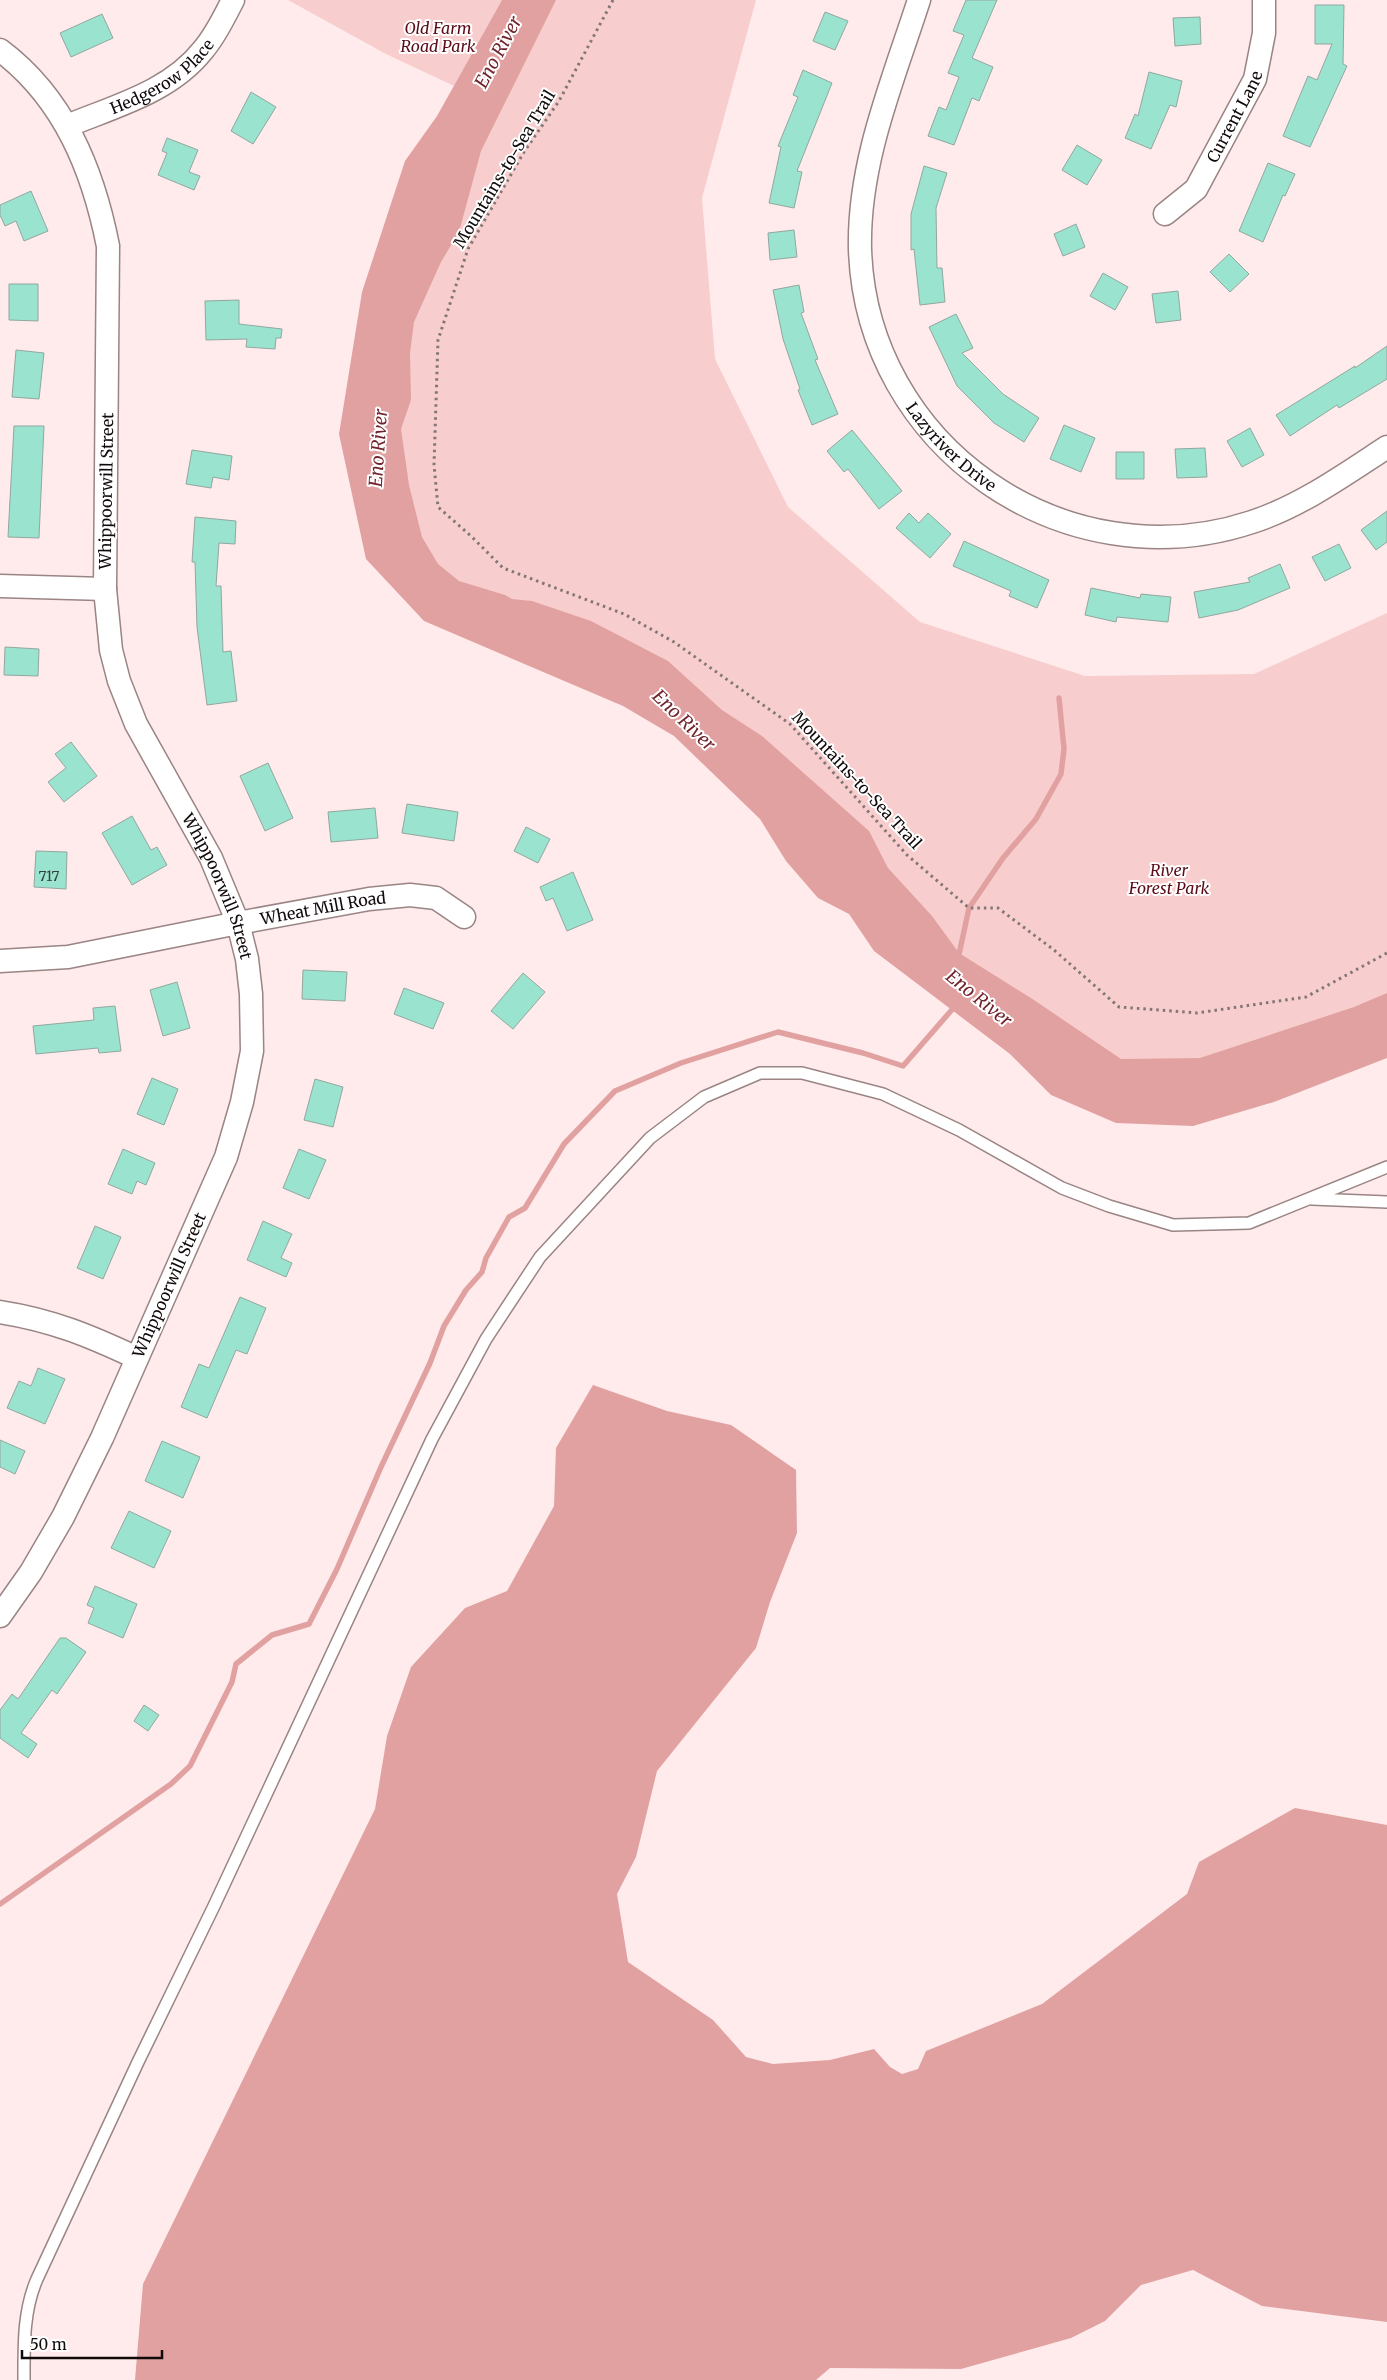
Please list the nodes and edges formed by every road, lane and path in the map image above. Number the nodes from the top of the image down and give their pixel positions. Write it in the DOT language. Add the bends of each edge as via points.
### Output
graph roads {
  1 [pos="233,0"];
  2 [pos="613,0"];
  3 [pos="919,0"];
  4 [pos="1264,0"];
  5 [pos="0,50"];
  6 [pos="67,126"];
  7 [pos="1165,214"];
  8 [pos="1387,447"];
  9 [pos="0,586"];
  10 [pos="104,589"];
  11 [pos="464,917"];
  12 [pos="238,922"];
  13 [pos="1387,953"];
  14 [pos="0,961"];
  15 [pos="1386,1168"];
  16 [pos="1308,1199"];
  17 [pos="1387,1202"];
  18 [pos="0,1312"];
  19 [pos="137,1358"];
  20 [pos="0,1616"];
  21 [pos="24,2380"];
  1 -- 6 [label="street, Hedgerow Place" via="204,49 176,77"];
  2 -- 13 [label="path, Mountains-to-Sea Trail" via="559,101 524,152 468,249 438,340 434,465 438,507 503,568 624,614 674,642 740,687 790,724 907,855 969,908 998,908 1054,950 1118,1007 1197,1013 1306,997"];
  3 -- 8 [label="street, Lazyriver Drive" via="866,170 860,251 871,317 893,376 912,408 953,456 995,489 1053,517 1121,534 1160,536 1220,530 1251,522 1310,496"];
  4 -- 7 [label="street, Current Lane" via="1264,33 1255,79 1196,189"];
  5 -- 6 [label="street, Whippoorwill Street" via="31,77 52,101"];
  6 -- 10 [label="street, Whippoorwill Street" via="84,158 97,195 108,246"];
  9 -- 10 [label="street"];
  10 -- 12 [label="street, Whippoorwill Street" via="111,650 136,724 211,858"];
  11 -- 12 [label="street, Wheat Mill Road" via="436,898 410,895"];
  12 -- 14 [label="street, Wheat Mill Road" via="68,956"];
  12 -- 19 [label="street, Whippoorwill Street" via="247,959 252,1023 252,1051 242,1102 226,1157"];
  15 -- 16 [label="lane"];
  16 -- 17 [label="lane"];
  16 -- 21 [label="lane" via="1249,1223 1173,1225 1062,1188 959,1130 883,1094 802,1073 760,1073 704,1097 650,1138 540,1257 486,1339 432,1439 29,2296"];
  18 -- 19 [label="street" via="36,1317 70,1328"];
  19 -- 20 [label="street, Whippoorwill Street" via="91,1463 63,1517 31,1572"];
}
